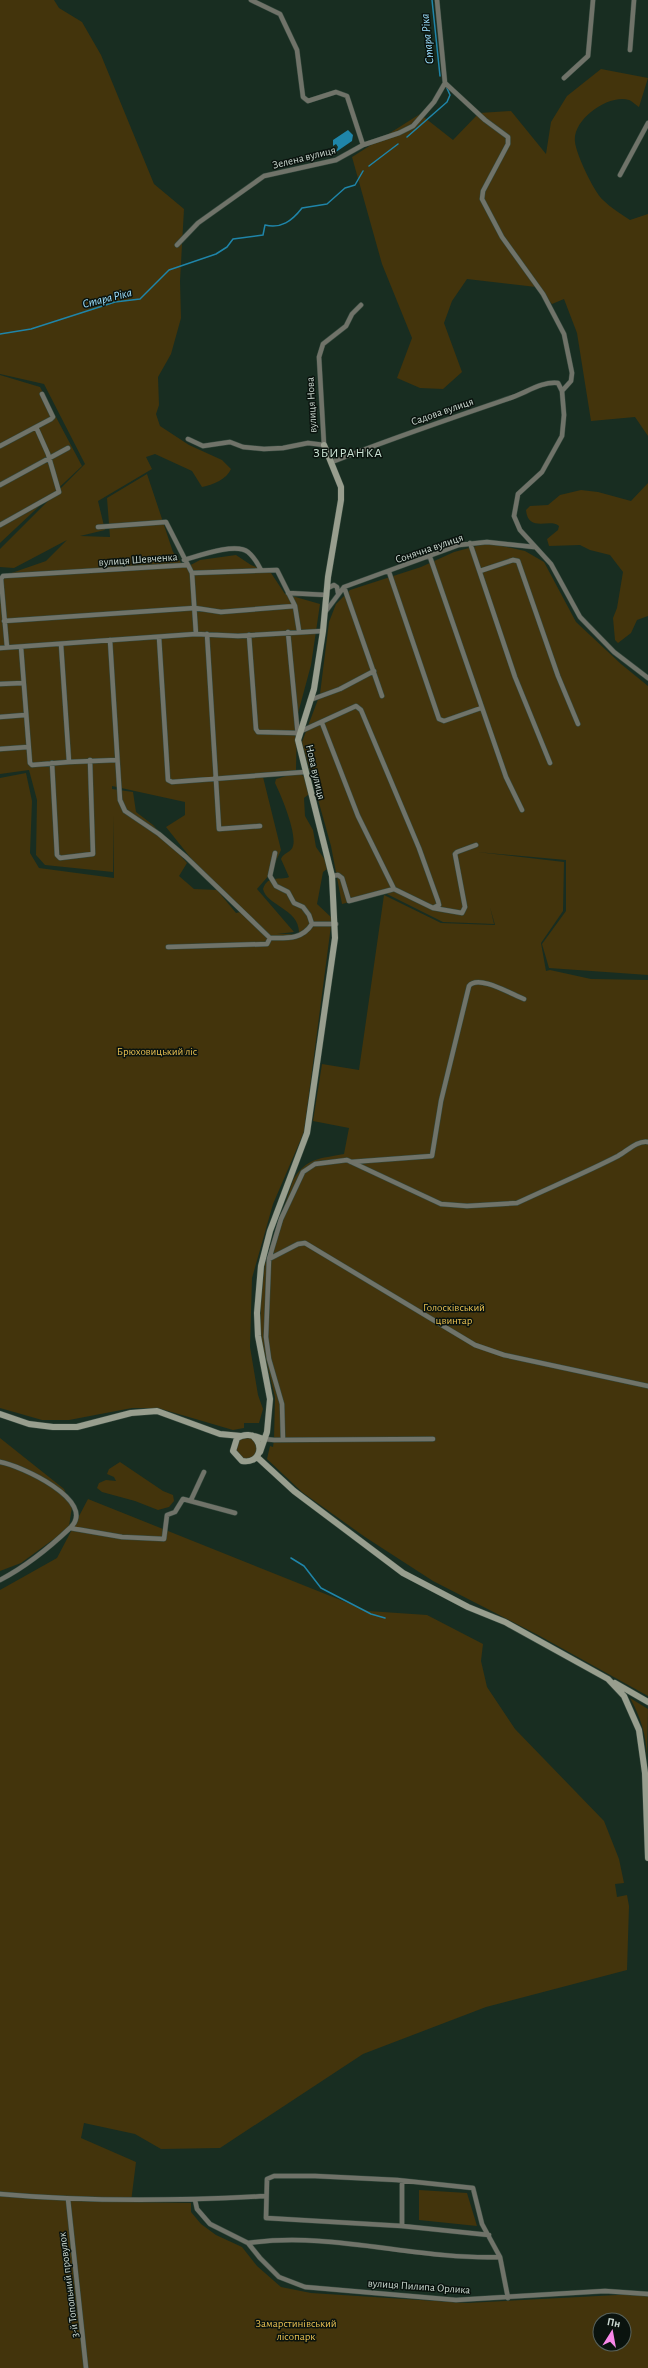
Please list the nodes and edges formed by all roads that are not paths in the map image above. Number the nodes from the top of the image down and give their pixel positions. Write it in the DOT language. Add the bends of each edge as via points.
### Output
graph roads {
  1 [pos="251,0"];
  2 [pos="437,0"];
  3 [pos="593,0"];
  4 [pos="634,0"];
  5 [pos="630,50"];
  6 [pos="564,78"];
  7 [pos="444,83"];
  8 [pos="648,123"];
  9 [pos="363,145"];
  10 [pos="620,175"];
  11 [pos="177,245"];
  12 [pos="361,305"];
  13 [pos="562,391"];
  14 [pos="42,394"];
  15 [pos="36,427"];
  16 [pos="188,439"];
  17 [pos="324,445"];
  18 [pos="0,446"];
  19 [pos="68,448"];
  20 [pos="49,458"];
  21 [pos="332,462"];
  22 [pos="0,485"];
  23 [pos="0,525"];
  24 [pos="98,527"];
  25 [pos="470,543"];
  26 [pos="534,547"];
  27 [pos="430,557"];
  28 [pos="184,560"];
  29 [pos="187,565"];
  30 [pos="262,570"];
  31 [pos="480,571"];
  32 [pos="389,572"];
  33 [pos="192,573"];
  34 [pos="344,587"];
  35 [pos="330,590"];
  36 [pos="288,593"];
  37 [pos="338,593"];
  38 [pos="333,599"];
  39 [pos="295,606"];
  40 [pos="195,608"];
  41 [pos="326,611"];
  42 [pos="4,621"];
  43 [pos="299,631"];
  44 [pos="323,631"];
  45 [pos="288,632"];
  46 [pos="196,634"];
  47 [pos="207,634"];
  48 [pos="249,636"];
  49 [pos="159,637"];
  50 [pos="110,640"];
  51 [pos="61,644"];
  52 [pos="21,647"];
  53 [pos="0,648"];
  54 [pos="7,648"];
  55 [pos="374,671"];
  56 [pos="648,678"];
  57 [pos="23,683"];
  58 [pos="0,684"];
  59 [pos="382,696"];
  60 [pos="310,700"];
  61 [pos="481,708"];
  62 [pos="25,715"];
  63 [pos="0,717"];
  64 [pos="322,723"];
  65 [pos="578,724"];
  66 [pos="298,735"];
  67 [pos="28,747"];
  68 [pos="0,749"];
  69 [pos="90,760"];
  70 [pos="117,760"];
  71 [pos="69,762"];
  72 [pos="52,763"];
  73 [pos="550,764"];
  74 [pos="305,772"];
  75 [pos="216,779"];
  76 [pos="522,810"];
  77 [pos="260,826"];
  78 [pos="476,845"];
  79 [pos="275,853"];
  80 [pos="332,876"];
  81 [pos="394,889"];
  82 [pos="433,908"];
  83 [pos="312,924"];
  84 [pos="336,924"];
  85 [pos="270,938"];
  86 [pos="168,947"];
  87 [pos="524,999"];
  88 [pos="648,1142"];
  89 [pos="351,1162"];
  90 [pos="269,1259"];
  91 [pos="648,1386"];
  92 [pos="0,1414"];
  93 [pos="220,1434"];
  94 [pos="241,1436"];
  95 [pos="253,1436"];
  96 [pos="264,1439"];
  97 [pos="433,1439"];
  98 [pos="283,1440"];
  99 [pos="233,1451"];
  100 [pos="258,1454"];
  101 [pos="0,1462"];
  102 [pos="204,1472"];
  103 [pos="191,1500"];
  104 [pos="235,1514"];
  105 [pos="70,1528"];
  106 [pos="0,1580"];
  107 [pos="608,1679"];
  108 [pos="648,1702"];
  109 [pos="648,1766"];
  110 [pos="645,1773"];
  111 [pos="648,1858"];
  112 [pos="402,2182"];
  113 [pos="0,2194"];
  114 [pos="266,2196"];
  115 [pos="68,2199"];
  116 [pos="195,2200"];
  117 [pos="402,2226"];
  118 [pos="489,2235"];
  119 [pos="248,2243"];
  120 [pos="500,2257"];
  121 [pos="648,2294"];
  122 [pos="508,2298"];
  123 [pos="86,2368"];
  1 -- 9 [label="street" via="280,14 297,50 303,97 308,101 336,92 347,96"];
  2 -- 7 [label="street"];
  3 -- 6 [label="street" via="588,56"];
  4 -- 5 [label="street"];
  7 -- 9 [label="street, Зелена вулиця" via="434,102 413,126"];
  7 -- 13 [label="street" via="508,137 508,144 483,191 482,199 502,237 543,294 564,334 572,373 571,380"];
  8 -- 10 [label="street"];
  9 -- 11 [label="street, Зелена вулиця" via="336,160 264,176 198,223"];
  12 -- 17 [label="street, вулиця Нова" via="352,314 346,326 323,344 319,357"];
  13 -- 21 [label="street, Садова вулиця" via="558,383 551,382 399,435"];
  13 -- 26 [label="street" via="562,436 556,451 542,472 518,494 514,508 514,516 520,530"];
  14 -- 15 [label="street" via="53,417"];
  15 -- 18 [label="street"];
  15 -- 20 [label="street"];
  16 -- 17 [label="street" via="202,446 230,442 243,447 264,449 308,443"];
  17 -- 21 [label="street, вулиця Нова"];
  19 -- 20 [label="street"];
  20 -- 22 [label="street"];
  20 -- 23 [label="street" via="59,492"];
  21 -- 35 [label="street, вулиця Нова" via="341,487 341,500 328,579"];
  24 -- 28 [label="street" via="166,522"];
  25 -- 26 [label="street, Сонячна вулиця" via="487,542"];
  25 -- 27 [label="street, Сонячна вулиця"];
  25 -- 31 [label="street"];
  26 -- 56 [label="street" via="551,564 580,617 614,652"];
  27 -- 32 [label="street, Сонячна вулиця"];
  27 -- 61 [label="street"];
  28 -- 29 [label="street"];
  28 -- 30 [label="street" via="223,550 239,549 248,551"];
  29 -- 33 [label="street, вулиця Шевченка"];
  29 -- 42 [label="street, вулиця Шевченка" via="3,576 1,579"];
  30 -- 33 [label="street"];
  30 -- 36 [label="street" via="277,570"];
  31 -- 65 [label="street" via="513,560 518,561 558,676"];
  31 -- 73 [label="street" via="515,677"];
  32 -- 34 [label="street, Сонячна вулиця"];
  32 -- 61 [label="street" via="439,719 444,721"];
  33 -- 40 [label="street"];
  34 -- 35 [label="street"];
  34 -- 37 [label="street, Сонячна вулиця"];
  34 -- 55 [label="street"];
  35 -- 36 [label="street"];
  35 -- 37 [label="street"];
  35 -- 38 [label="street"];
  35 -- 41 [label="street, Нова вулиця"];
  36 -- 39 [label="street"];
  37 -- 38 [label="street, Нова вулиця"];
  38 -- 41 [label="street, Нова вулиця"];
  39 -- 40 [label="street" via="221,612"];
  39 -- 43 [label="street"];
  40 -- 42 [label="street"];
  40 -- 46 [label="street"];
  41 -- 44 [label="street, Нова вулиця"];
  42 -- 54 [label="street"];
  43 -- 44 [label="street"];
  43 -- 45 [label="street"];
  44 -- 60 [label="street, Нова вулиця"];
  45 -- 48 [label="street"];
  45 -- 66 [label="street"];
  46 -- 47 [label="street"];
  46 -- 49 [label="street"];
  47 -- 48 [label="street"];
  47 -- 75 [label="street"];
  48 -- 66 [label="street" via="256,728 262,733"];
  49 -- 50 [label="street"];
  49 -- 75 [label="street" via="168,780 172,782"];
  50 -- 51 [label="street"];
  50 -- 70 [label="street"];
  51 -- 52 [label="street"];
  51 -- 71 [label="street"];
  52 -- 54 [label="street"];
  52 -- 57 [label="street"];
  53 -- 54 [label="street"];
  55 -- 59 [label="street"];
  55 -- 60 [label="street" via="340,689"];
  57 -- 58 [label="street"];
  57 -- 62 [label="street"];
  60 -- 66 [label="street, Нова вулиця"];
  61 -- 76 [label="street" via="512,794"];
  62 -- 63 [label="street"];
  62 -- 67 [label="street"];
  64 -- 66 [label="street"];
  64 -- 81 [label="street" via="358,816"];
  64 -- 82 [label="street" via="356,706 361,710 420,848 438,901 438,905"];
  66 -- 74 [label="street, Нова вулиця"];
  67 -- 68 [label="street"];
  67 -- 72 [label="street" via="32,765"];
  69 -- 70 [label="street"];
  69 -- 71 [label="street"];
  69 -- 72 [label="street" via="93,854 60,858 57,855"];
  70 -- 85 [label="street" via="120,800 125,811 159,834 186,857"];
  71 -- 72 [label="street"];
  74 -- 75 [label="street"];
  74 -- 80 [label="street, Нова вулиця"];
  75 -- 77 [label="street" via="219,829"];
  78 -- 82 [label="street" via="455,854 464,911 458,913"];
  79 -- 83 [label="street" via="270,876 276,886 288,892 294,903 303,907 309,914"];
  80 -- 81 [label="street" via="338,875 342,878 349,901"];
  80 -- 84 [label="street, Нова вулиця"];
  81 -- 82 [label="street"];
  83 -- 84 [label="street"];
  83 -- 85 [label="street" via="307,933 291,938"];
  84 -- 96 [label="street, Нова вулиця" via="307,1133 274,1218 262,1266 257,1313 258,1336 270,1399"];
  85 -- 86 [label="street" via="267,944"];
  87 -- 89 [label="street" via="485,983 475,982 468,986 441,1101 432,1156"];
  88 -- 89 [label="street" via="641,1142 614,1158 517,1203 467,1206 442,1204"];
  89 -- 90 [label="street" via="343,1160 315,1164 303,1172 281,1219"];
  90 -- 91 [label="street" via="305,1243 475,1345 504,1355"];
  90 -- 98 [label="street" via="266,1337 269,1359 282,1404"];
  92 -- 93 [label="street" via="29,1424 53,1428 77,1426 131,1413 157,1411"];
  93 -- 94 [label="street"];
  93 -- 99 [label="street" via="230,1441"];
  94 -- 95 [label="street"];
  94 -- 99 [label="street" via="234,1442"];
  95 -- 96 [label="street"];
  95 -- 100 [label="street" via="259,1443"];
  96 -- 98 [label="street"];
  96 -- 100 [label="street, Нова вулиця"];
  97 -- 98 [label="street"];
  99 -- 100 [label="street" via="242,1461 251,1461"];
  100 -- 107 [label="street" via="294,1492 402,1573 468,1607 505,1622"];
  101 -- 105 [label="street" via="25,1469 59,1490 70,1502 77,1517"];
  102 -- 103 [label="street"];
  103 -- 104 [label="street"];
  103 -- 105 [label="street" via="183,1499 175,1512 167,1516 164,1539 122,1537"];
  105 -- 106 [label="street" via="26,1565"];
  107 -- 108 [label="street"];
  107 -- 110 [label="street" via="624,1696 635,1716"];
  109 -- 110 [label="street"];
  110 -- 111 [label="street"];
  112 -- 114 [label="street" via="274,2176 267,2179"];
  112 -- 117 [label="street"];
  112 -- 118 [label="street" via="473,2188 482,2224"];
  113 -- 115 [label="street"];
  114 -- 116 [label="street"];
  114 -- 117 [label="street" via="266,2218"];
  115 -- 116 [label="street"];
  115 -- 123 [label="street, 3-й Топольний провулок"];
  116 -- 119 [label="street, вулиця Пилипа Орлика" via="197,2209 210,2224"];
  117 -- 118 [label="street"];
  118 -- 120 [label="street"];
  119 -- 120 [label="street" via="304,2241 459,2256"];
  119 -- 122 [label="street, вулиця Пилипа Орлика" via="274,2274 287,2282 305,2287 434,2299"];
  120 -- 122 [label="street"];
  121 -- 122 [label="street, вулиця Пилипа Орлика" via="605,2291"];
}
